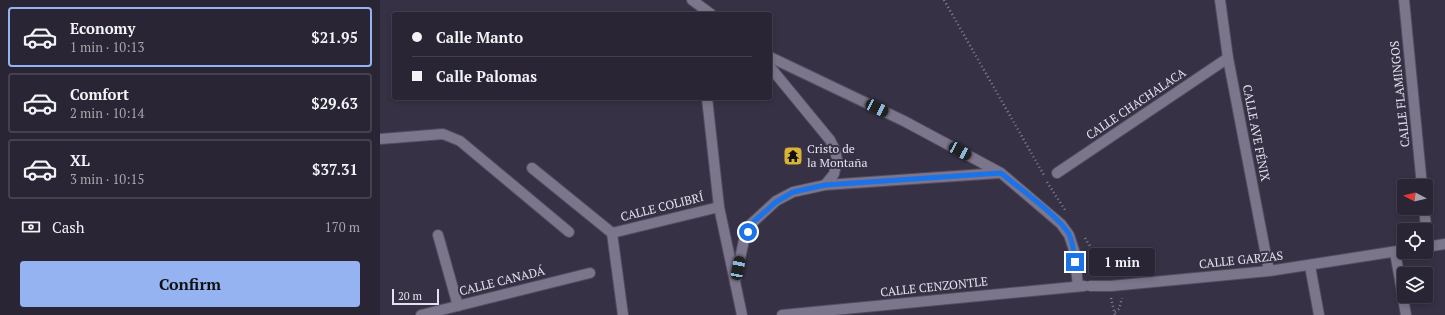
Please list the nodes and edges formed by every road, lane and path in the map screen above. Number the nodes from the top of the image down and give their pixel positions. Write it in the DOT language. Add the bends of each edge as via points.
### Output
graph roads {
  1 [pos="692,0"];
  2 [pos="944,0"];
  3 [pos="1220,0"];
  4 [pos="1404,0"];
  5 [pos="708,12"];
  6 [pos="772,58"];
  7 [pos="1228,58"];
  8 [pos="772,69"];
  9 [pos="707,100"];
  10 [pos="380,139"];
  11 [pos="532,168"];
  12 [pos="1001,173"];
  13 [pos="1057,173"];
  14 [pos="1421,179"];
  15 [pos="825,185"];
  16 [pos="718,207"];
  17 [pos="1067,213"];
  18 [pos="569,232"];
  19 [pos="612,233"];
  20 [pos="438,235"];
  21 [pos="1084,238"];
  22 [pos="1445,244"];
  23 [pos="1433,245"];
  24 [pos="1397,251"];
  25 [pos="1400,259"];
  26 [pos="1310,266"];
  27 [pos="1104,270"];
  28 [pos="1269,271"];
  29 [pos="590,273"];
  30 [pos="735,282"];
  31 [pos="1078,286"];
  32 [pos="1089,286"];
  33 [pos="458,306"];
  34 [pos="421,315"];
  35 [pos="622,315"];
  36 [pos="742,315"];
  37 [pos="782,315"];
  38 [pos="1319,315"];
  39 [pos="1406,315"];
  1 -- 5 [label="street"];
  2 -- 17 [label="path"];
  3 -- 7 [label="street, CALLE AVE FÉNIX"];
  4 -- 14 [label="street, CALLE FLAMINGOS"];
  6 -- 12 [label="street" via="904,121"];
  7 -- 13 [label="street, CALLE CHACHALACA"];
  7 -- 28 [label="street, CALLE AVE FÉNIX"];
  8 -- 15 [label="street" via="830,140 835,150 837,160 834,174"];
  9 -- 16 [label="street"];
  10 -- 18 [label="street" via="443,134 460,141"];
  11 -- 19 [label="street"];
  12 -- 15 [label="street"];
  12 -- 31 [label="street" via="1061,224 1069,235 1074,250"];
  15 -- 30 [label="street" via="793,192 776,202 751,224 744,240"];
  16 -- 19 [label="street, CALLE COLIBRÍ"];
  16 -- 30 [label="street"];
  19 -- 35 [label="street"];
  20 -- 33 [label="street"];
  21 -- 27 [label="path"];
  22 -- 23 [label="street"];
  24 -- 26 [label="street, CALLE GARZAS"];
  25 -- 39 [label="street, CALLE GARZAS"];
  26 -- 28 [label="street, CALLE GARZAS"];
  26 -- 38 [label="street"];
  28 -- 32 [label="street, CALLE GARZAS, bridge"];
  29 -- 33 [label="street, CALLE CANADÁ"];
  30 -- 36 [label="street"];
  31 -- 32 [label="street, CALLE CENZONTLE"];
  31 -- 37 [label="street, CALLE CENZONTLE"];
  33 -- 34 [label="street, CALLE CANADÁ"];
}
